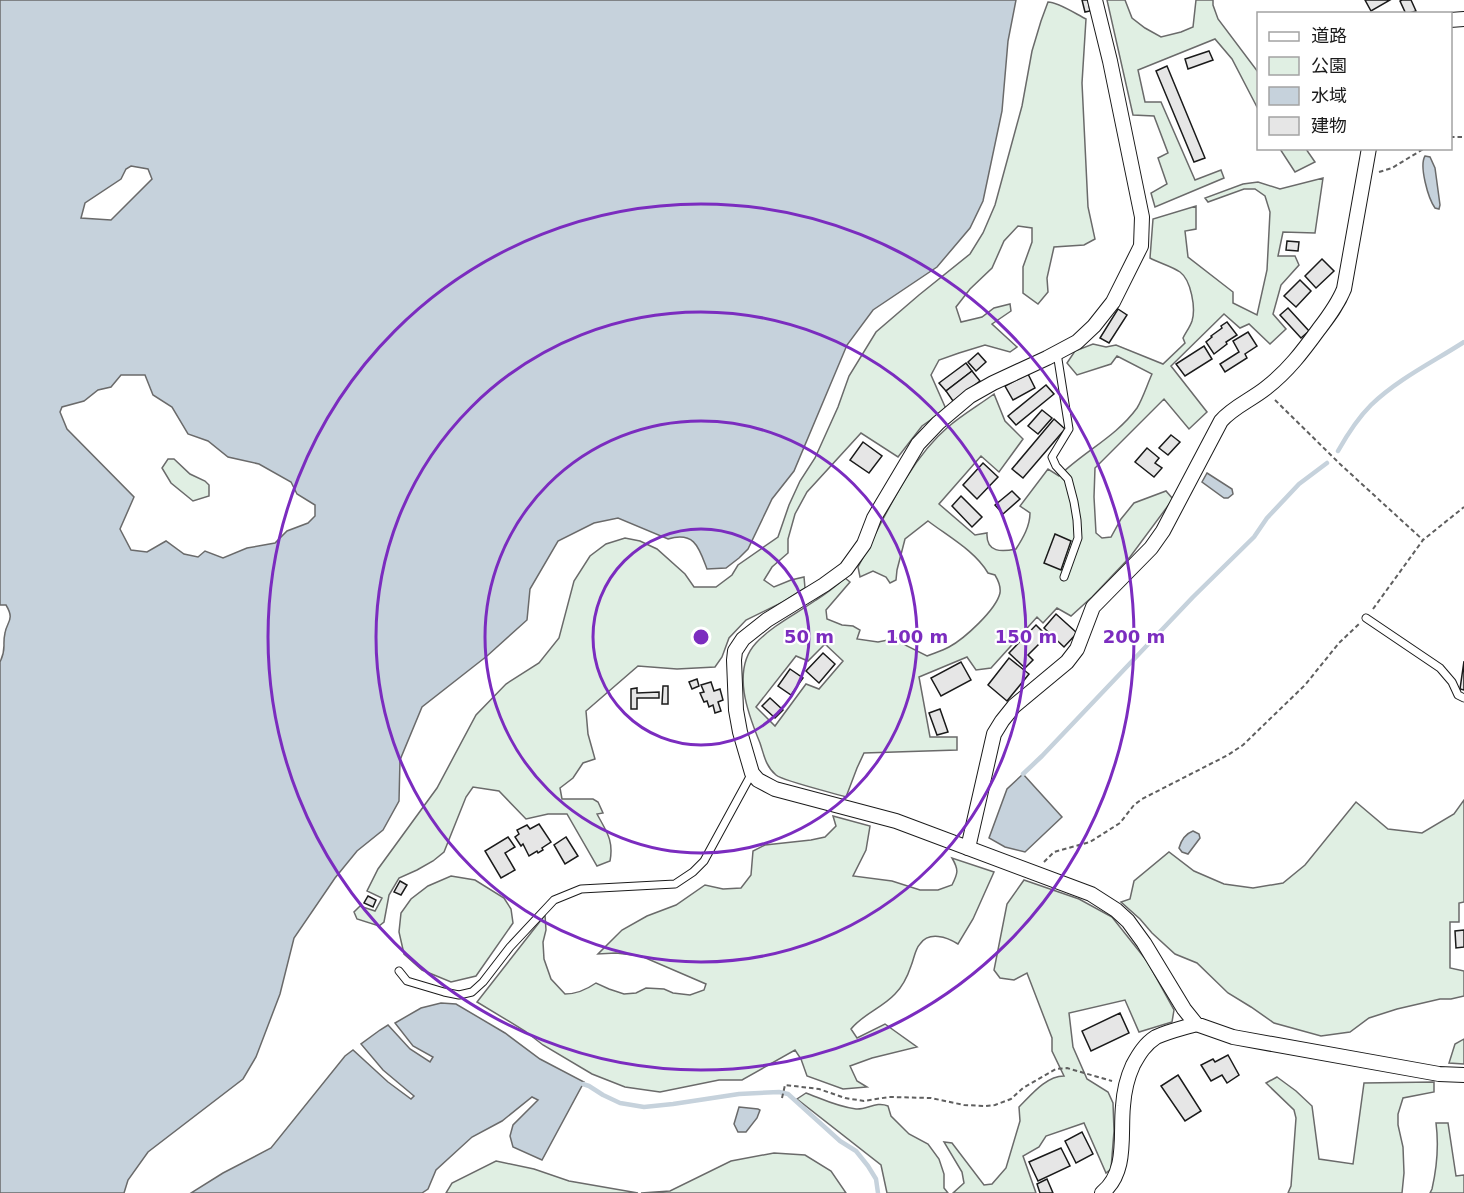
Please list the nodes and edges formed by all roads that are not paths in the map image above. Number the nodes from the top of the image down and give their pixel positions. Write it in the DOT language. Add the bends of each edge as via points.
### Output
graph roads {
  1 [pos="1095,0"];
  2 [pos="1369,150"];
  3 [pos="1057,353"];
  4 [pos="1064,578"];
  5 [pos="1366,618"];
  6 [pos="1464,698"];
  7 [pos="752,773"];
  8 [pos="968,848"];
  9 [pos="399,971"];
  10 [pos="1196,1024"];
  11 [pos="1464,1075"];
  12 [pos="1102,1193"];
  1 -- 3 [label="street" via="1143,216 1141,246 1113,302 1077,342"];
  2 -- 8 [label="street" via="1344,289 1338,303 1282,375 1221,421 1163,531 1093,607 1077,649 1002,721 994,734"];
  3 -- 4 [label="lane" via="1069,429 1052,457 1068,479 1078,538"];
  3 -- 7 [label="street" via="970,396 939,423 918,444 874,518 864,544 846,569 743,639 735,651 736,710"];
  5 -- 6 [label="lane" via="1440,668"];
  7 -- 8 [label="street" via="775,789 896,821"];
  7 -- 9 [label="lane" via="704,861 675,884 581,889 554,900 472,992 459,994 406,981"];
  8 -- 10 [label="street" via="1091,894 1116,910 1144,943"];
  10 -- 11 [label="street" via="1233,1037 1438,1074"];
  10 -- 12 [label="street" via="1155,1038 1139,1054 1126,1085 1120,1163 1115,1178"];
}
